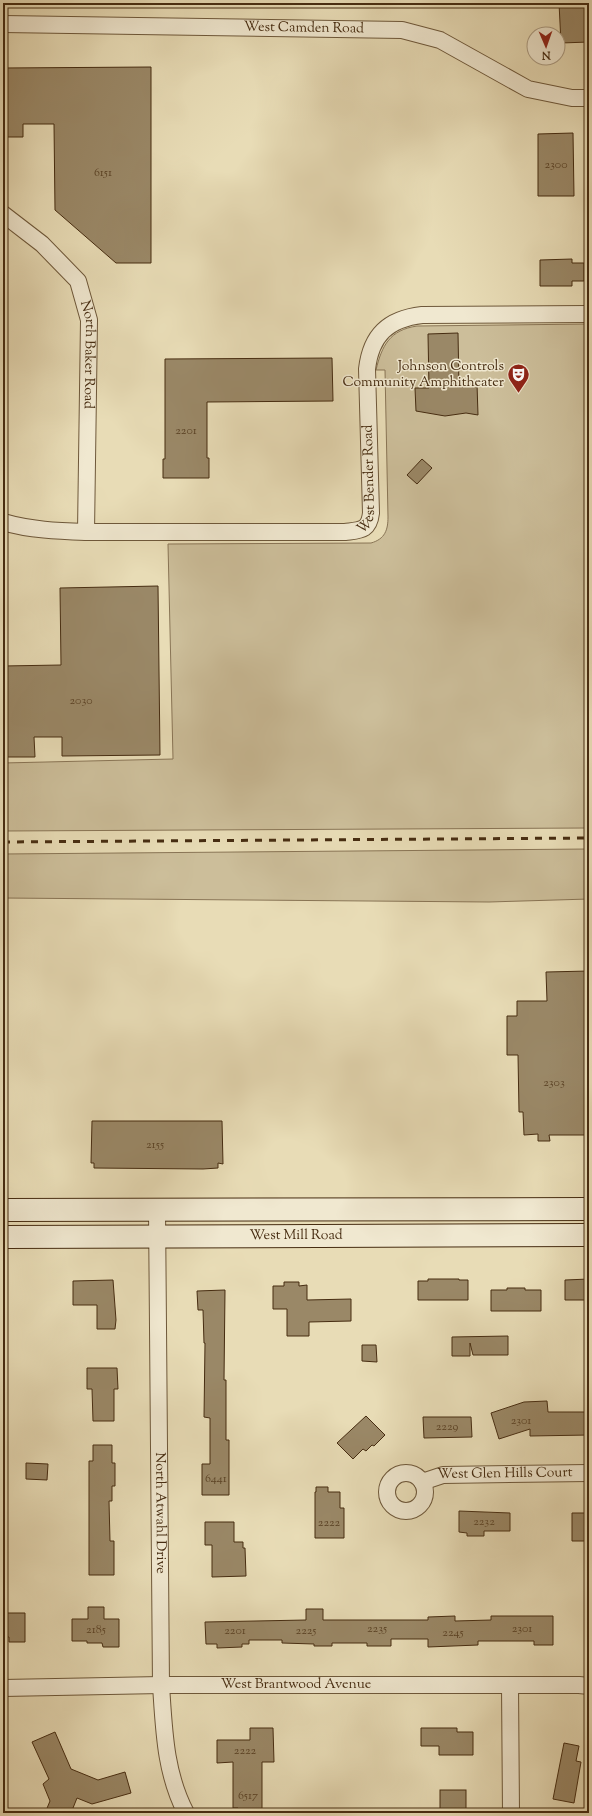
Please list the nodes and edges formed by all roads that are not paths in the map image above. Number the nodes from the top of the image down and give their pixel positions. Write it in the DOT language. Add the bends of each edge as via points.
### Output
graph roads {
  1 [pos="3,24"];
  2 [pos="589,98"];
  3 [pos="3,214"];
  4 [pos="589,314"];
  5 [pos="3,522"];
  6 [pos="86,532"];
  7 [pos="157,1209"];
  8 [pos="589,1209"];
  9 [pos="3,1210"];
  10 [pos="589,1236"];
  11 [pos="3,1237"];
  12 [pos="158,1237"];
  13 [pos="589,1473"];
  14 [pos="422,1482"];
  15 [pos="161,1685"];
  16 [pos="510,1685"];
  17 [pos="589,1686"];
  18 [pos="3,1688"];
  19 [pos="186,1813"];
  20 [pos="511,1813"];
  1 -- 2 [label="street, West Camden Road" via="402,30 440,40 528,89 572,98"];
  3 -- 6 [label="street, North Baker Road" via="42,244 78,281 89,320"];
  4 -- 6 [label="street, West Bender Road" via="422,315 410,316 388,326 373,344 369,354 367,369 371,513 367,526 360,530"];
  5 -- 6 [label="street, West Bender Road" via="45,530"];
  7 -- 8 [label="main road, West Mill Road"];
  7 -- 9 [label="main road, West Mill Road"];
  7 -- 12 [label="street, North Atwahl Drive"];
  10 -- 12 [label="main road, West Mill Road"];
  11 -- 12 [label="main road, West Mill Road"];
  12 -- 15 [label="street, North Atwahl Drive"];
  13 -- 14 [label="street, West Glen Hills Court" via="443,1475"];
  15 -- 16 [label="street, West Brantwood Avenue"];
  15 -- 18 [label="street, West Brantwood Avenue"];
  15 -- 19 [label="street, North Atwahl Drive" via="164,1738 169,1768"];
  16 -- 17 [label="street, West Brantwood Avenue"];
  16 -- 20 [label="street"];
}
